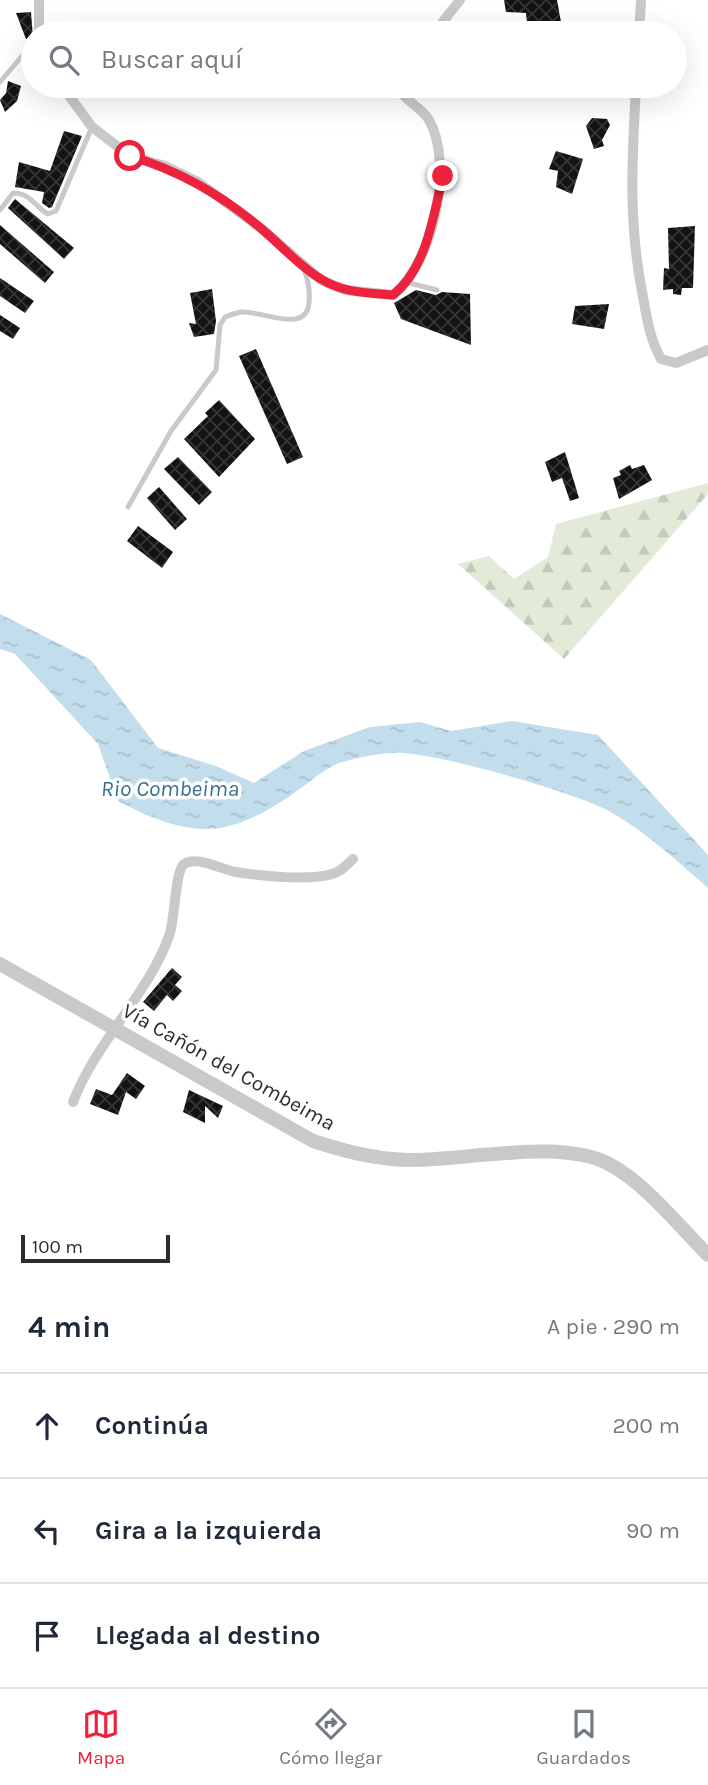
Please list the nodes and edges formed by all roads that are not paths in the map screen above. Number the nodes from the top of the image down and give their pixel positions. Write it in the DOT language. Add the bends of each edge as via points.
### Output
graph roads {
  1 [pos="39,0"];
  2 [pos="460,0"];
  3 [pos="641,0"];
  4 [pos="39,21"];
  5 [pos="444,21"];
  6 [pos="640,21"];
  7 [pos="21,57"];
  8 [pos="0,82"];
  9 [pos="71,98"];
  10 [pos="403,98"];
  11 [pos="636,98"];
  12 [pos="92,127"];
  13 [pos="0,210"];
  14 [pos="302,264"];
  15 [pos="409,283"];
  16 [pos="437,290"];
  17 [pos="708,350"];
  18 [pos="128,507"];
  19 [pos="353,859"];
  20 [pos="0,964"];
  21 [pos="115,1028"];
  22 [pos="73,1102"];
  23 [pos="708,1255"];
  1 -- 4 [label="street"];
  2 -- 5 [label="street"];
  3 -- 6 [label="street"];
  7 -- 8 [label="lane"];
  9 -- 12 [label="street"];
  10 -- 15 [label="street" via="429,119 443,176 429,233"];
  11 -- 17 [label="street" via="631,212 652,342 661,359 676,363"];
  12 -- 13 [label="lane" via="56,211 48,214 20,193 13,193"];
  12 -- 14 [label="street" via="130,156 165,166 198,183"];
  14 -- 15 [label="street" via="321,280 345,290 393,295"];
  14 -- 18 [label="lane" via="310,293 309,308 302,318 242,312 225,317 216,370 171,431"];
  15 -- 16 [label="lane"];
  19 -- 21 [label="street" via="330,875 309,876 235,872 185,863 180,869 170,934"];
  20 -- 21 [label="street, Vía Cañón del Combeima"];
  21 -- 22 [label="street" via="81,1080"];
  21 -- 23 [label="street, Vía Cañón del Combeima" via="313,1141 348,1153 410,1160 563,1152 610,1164"];
}
